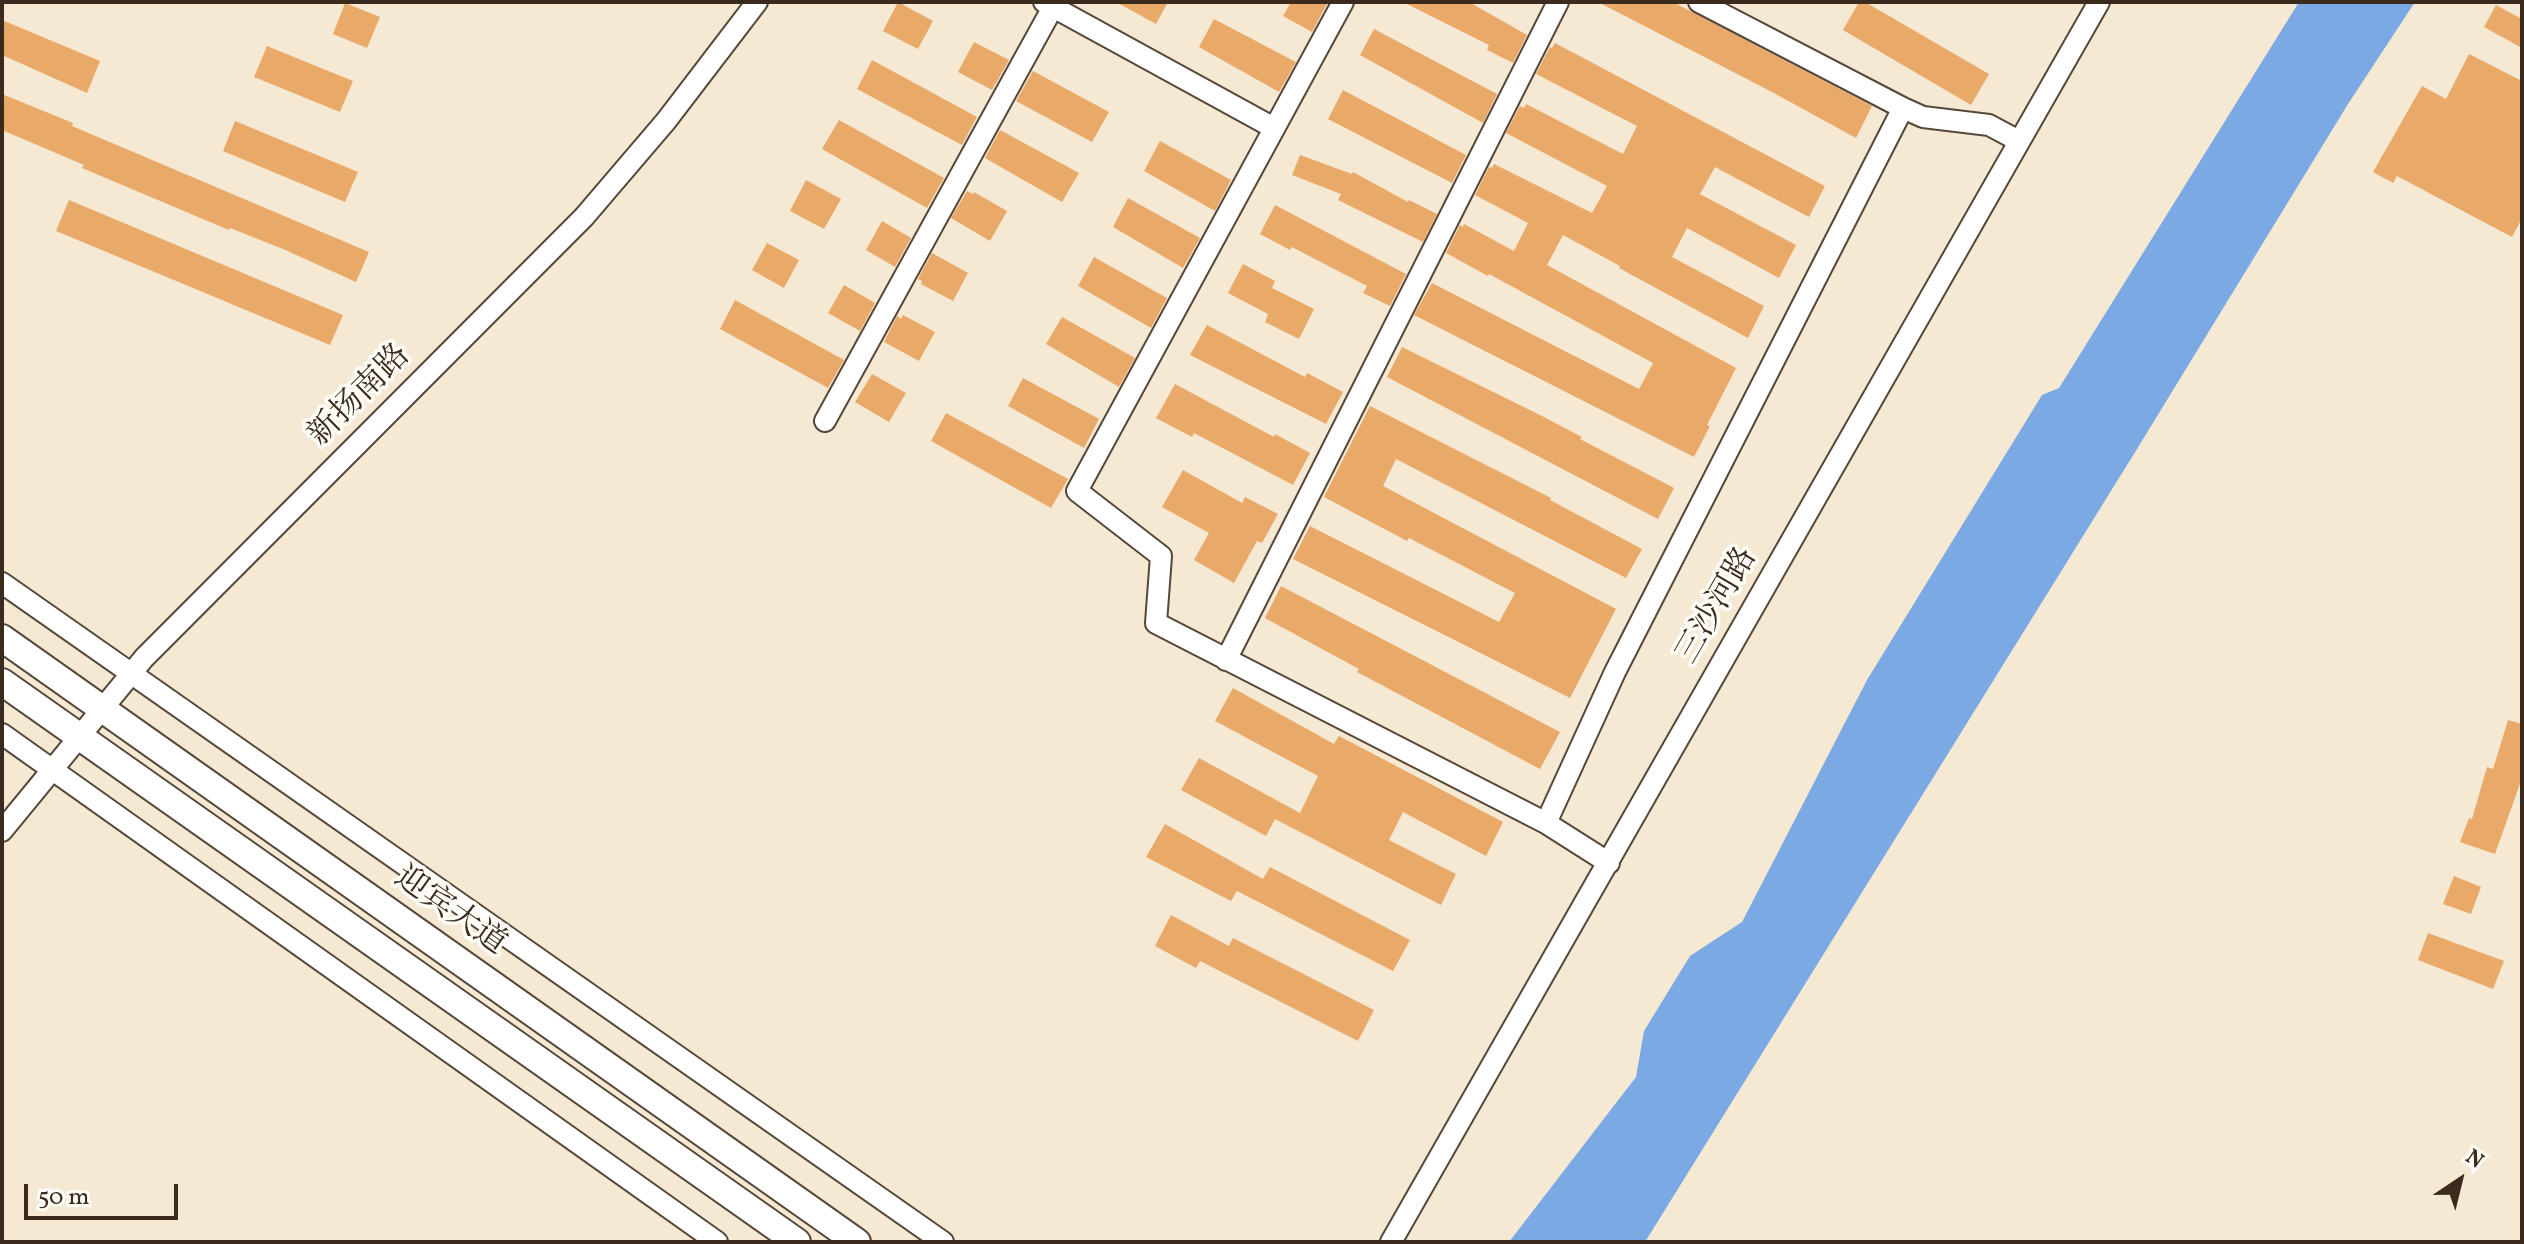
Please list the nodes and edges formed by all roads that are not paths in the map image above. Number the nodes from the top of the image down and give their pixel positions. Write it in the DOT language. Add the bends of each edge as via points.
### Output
graph roads {
  1 [pos="757,2"];
  2 [pos="1343,2"];
  3 [pos="1558,2"];
  4 [pos="1699,2"];
  5 [pos="2099,2"];
  6 [pos="1048,4"];
  7 [pos="1903,108"];
  8 [pos="1274,128"];
  9 [pos="2019,141"];
  10 [pos="825,421"];
  11 [pos="2,583"];
  12 [pos="2,638"];
  13 [pos="1226,660"];
  14 [pos="130,675"];
  15 [pos="2,682"];
  16 [pos="102,709"];
  17 [pos="2,734"];
  18 [pos="78,737"];
  19 [pos="52,769"];
  20 [pos="1546,823"];
  21 [pos="2,831"];
  22 [pos="1609,863"];
  23 [pos="717,1242"];
  24 [pos="797,1242"];
  25 [pos="857,1242"];
  26 [pos="943,1242"];
  27 [pos="1391,1242"];
  1 -- 14 [label="street, 新扬南路" via="584,217"];
  2 -- 8 [label="street"];
  3 -- 13 [label="street"];
  4 -- 7 [label="street"];
  5 -- 9 [label="street, 三沙河路"];
  6 -- 8 [label="street"];
  6 -- 10 [label="street"];
  7 -- 9 [label="street" via="1923,117 1989,125"];
  7 -- 20 [label="street" via="1615,672"];
  8 -- 13 [label="street" via="1077,491 1161,556 1156,623"];
  9 -- 22 [label="street, 三沙河路"];
  11 -- 14 [label="street"];
  12 -- 16 [label="main road, 迎宾大道"];
  13 -- 20 [label="street"];
  14 -- 16 [label="street, 新扬南路"];
  14 -- 26 [label="street"];
  15 -- 18 [label="main road"];
  16 -- 18 [label="street, 新扬南路"];
  16 -- 25 [label="main road, 迎宾大道"];
  17 -- 19 [label="street"];
  18 -- 19 [label="street, 新扬南路"];
  18 -- 24 [label="main road"];
  19 -- 21 [label="street, 新扬南路"];
  19 -- 23 [label="street"];
  20 -- 22 [label="street"];
  22 -- 27 [label="street, 三沙河路"];
}
